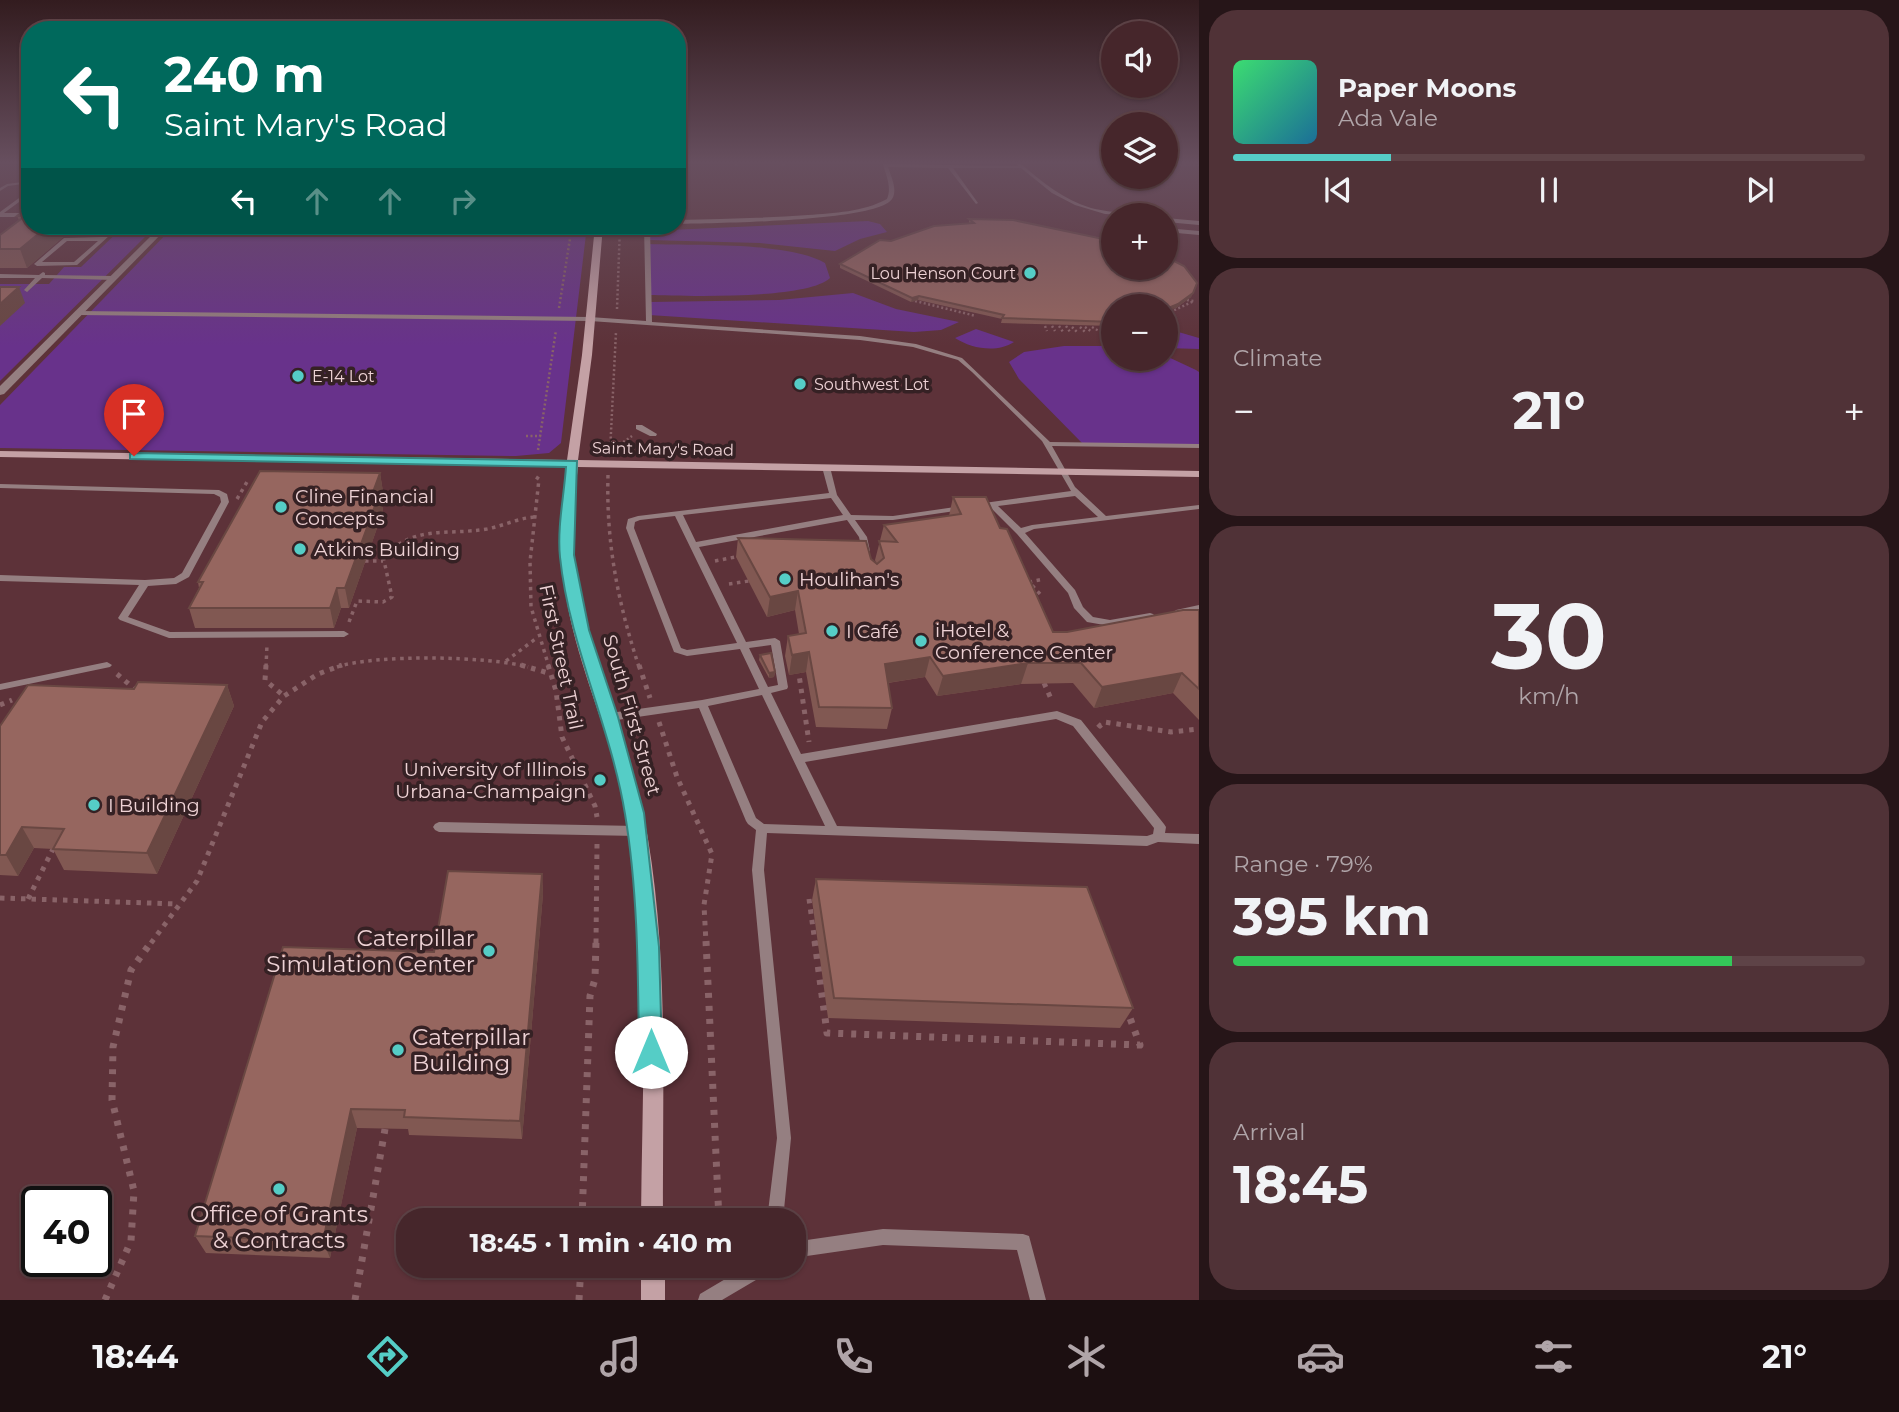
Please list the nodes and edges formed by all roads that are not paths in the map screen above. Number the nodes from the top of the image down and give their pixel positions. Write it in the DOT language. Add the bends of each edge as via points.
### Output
graph roads {
  1 [pos="1178,231"];
  2 [pos="1199,233"];
  3 [pos="107,235"];
  4 [pos="156,235"];
  5 [pos="598,235"];
  6 [pos="647,235"];
  7 [pos="102,239"];
  8 [pos="53,264"];
  9 [pos="0,276"];
  10 [pos="40,277"];
  11 [pos="114,278"];
  12 [pos="27,290"];
  13 [pos="79,313"];
  14 [pos="590,320"];
  15 [pos="649,324"];
  16 [pos="696,327"];
  17 [pos="750,330"];
  18 [pos="683,332"];
  19 [pos="802,334"];
  20 [pos="736,336"];
  21 [pos="857,337"];
  22 [pos="788,340"];
  23 [pos="844,343"];
  24 [pos="898,343"];
  25 [pos="888,348"];
  26 [pos="942,353"];
  27 [pos="934,357"];
  28 [pos="971,368"];
  29 [pos="961,374"];
  30 [pos="993,389"];
  31 [pos="0,392"];
  32 [pos="983,395"];
  33 [pos="1021,416"];
  34 [pos="1011,422"];
  35 [pos="639,427"];
  36 [pos="653,434"];
  37 [pos="1048,444"];
  38 [pos="1199,446"];
  39 [pos="0,454"];
  40 [pos="573,463"];
  41 [pos="826,467"];
  42 [pos="1062,471"];
  43 [pos="1199,474"];
  44 [pos="0,486"];
  45 [pos="1077,493"];
  46 [pos="833,495"];
  47 [pos="992,504"];
  48 [pos="1199,507"];
  49 [pos="678,513"];
  50 [pos="848,517"];
  51 [pos="1104,518"];
  52 [pos="1020,532"];
  53 [pos="693,545"];
  54 [pos="870,567"];
  55 [pos="0,578"];
  56 [pos="145,583"];
  57 [pos="1199,608"];
  58 [pos="1173,612"];
  59 [pos="1161,615"];
  60 [pos="344,634"];
  61 [pos="742,645"];
  62 [pos="107,664"];
  63 [pos="0,687"];
  64 [pos="763,693"];
  65 [pos="702,704"];
  66 [pos="610,717"];
  67 [pos="797,759"];
  68 [pos="439,827"];
  69 [pos="762,828"];
  70 [pos="833,830"];
  71 [pos="637,831"];
  72 [pos="1158,837"];
  73 [pos="1199,839"];
  74 [pos="652,1208"];
  75 [pos="776,1208"];
  76 [pos="806,1248"];
  77 [pos="653,1278"];
  78 [pos="743,1278"];
  79 [pos="653,1300"];
  80 [pos="706,1300"];
  81 [pos="1038,1300"];
  1 -- 2 [label="lane"];
  3 -- 7 [label="lane"];
  4 -- 11 [label="street"];
  5 -- 14 [label="street, South First Street"];
  6 -- 15 [label="lane"];
  7 -- 8 [label="lane" via="75,264"];
  7 -- 8 [label="lane" via="66,239 37,264"];
  8 -- 10 [label="lane"];
  9 -- 10 [label="lane"];
  10 -- 11 [label="lane"];
  10 -- 12 [label="lane"];
  11 -- 13 [label="street"];
  13 -- 14 [label="lane"];
  13 -- 31 [label="street"];
  14 -- 15 [label="lane"];
  14 -- 40 [label="street, South First Street"];
  15 -- 16 [label="lane"];
  16 -- 17 [label="lane"];
  16 -- 18 [label="lane"];
  17 -- 19 [label="lane"];
  17 -- 20 [label="lane"];
  19 -- 21 [label="lane"];
  19 -- 22 [label="lane"];
  21 -- 23 [label="lane"];
  21 -- 24 [label="lane"];
  24 -- 25 [label="lane"];
  24 -- 26 [label="lane"];
  26 -- 27 [label="lane"];
  26 -- 28 [label="lane"];
  28 -- 29 [label="lane"];
  28 -- 30 [label="lane"];
  30 -- 32 [label="lane"];
  30 -- 33 [label="lane"];
  33 -- 34 [label="lane"];
  33 -- 37 [label="lane"];
  35 -- 36 [label="lane"];
  37 -- 38 [label="lane"];
  37 -- 42 [label="lane"];
  39 -- 40 [label="street, Saint Mary's Road"];
  40 -- 41 [label="street, Saint Mary's Road"];
  40 -- 66 [label="street, South First Street" via="567,555 581,630"];
  41 -- 42 [label="street, Saint Mary's Road"];
  41 -- 46 [label="lane"];
  42 -- 43 [label="street, Saint Mary's Road"];
  42 -- 45 [label="lane"];
  44 -- 56 [label="lane" via="206,491 224,496 225,502 186,575 176,581"];
  45 -- 47 [label="lane"];
  45 -- 51 [label="lane"];
  46 -- 49 [label="lane"];
  46 -- 50 [label="lane"];
  47 -- 50 [label="lane" via="893,518"];
  47 -- 52 [label="lane"];
  48 -- 51 [label="lane"];
  49 -- 53 [label="lane"];
  49 -- 61 [label="lane" via="638,518 630,528 677,650 687,653"];
  50 -- 53 [label="lane"];
  50 -- 54 [label="lane" via="863,537"];
  51 -- 52 [label="lane"];
  52 -- 59 [label="lane" via="1072,592 1090,621 1110,623"];
  53 -- 61 [label="lane"];
  55 -- 56 [label="lane"];
  56 -- 60 [label="lane" via="123,618 169,635"];
  57 -- 58 [label="lane"];
  61 -- 64 [label="lane"];
  61 -- 64 [label="lane" via="775,641 783,687"];
  62 -- 63 [label="lane"];
  64 -- 65 [label="lane"];
  64 -- 67 [label="lane"];
  65 -- 66 [label="lane"];
  65 -- 69 [label="lane" via="751,821"];
  66 -- 71 [label="street, South First Street"];
  67 -- 70 [label="lane"];
  67 -- 72 [label="lane" via="1057,715 1077,723 1160,827"];
  68 -- 71 [label="lane"];
  69 -- 70 [label="lane"];
  69 -- 75 [label="lane" via="758,870 784,1138"];
  70 -- 72 [label="lane" via="1147,841"];
  71 -- 74 [label="street, South First Street" via="650,968"];
  72 -- 73 [label="lane"];
  76 -- 81 [label="lane" via="883,1237 1023,1242"];
  77 -- 79 [label="street"];
  78 -- 80 [label="lane"];
}
